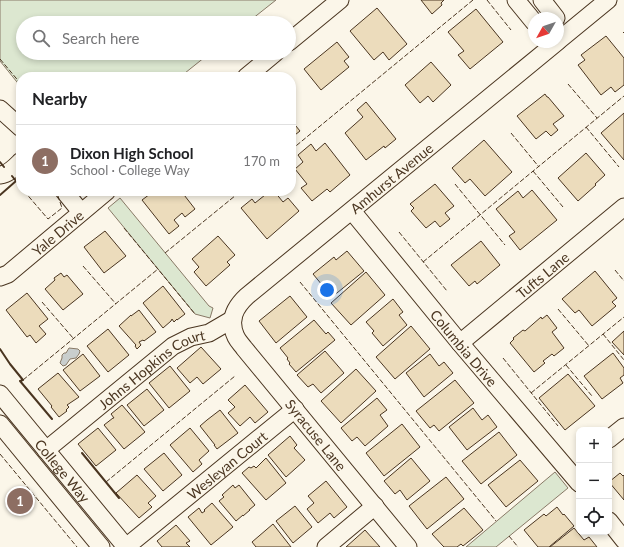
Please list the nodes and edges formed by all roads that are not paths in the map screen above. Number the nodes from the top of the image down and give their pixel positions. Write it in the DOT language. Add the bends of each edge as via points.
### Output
graph roads {
  1 [pos="340,0"];
  2 [pos="516,0"];
  3 [pos="542,0"];
  4 [pos="608,0"];
  5 [pos="551,12"];
  6 [pos="528,15"];
  7 [pos="564,33"];
  8 [pos="296,36"];
  9 [pos="546,48"];
  10 [pos="267,60"];
  11 [pos="252,72"];
  12 [pos="0,109"];
  13 [pos="16,123"];
  14 [pos="16,165"];
  15 [pos="0,175"];
  16 [pos="68,196"];
  17 [pos="101,196"];
  18 [pos="624,207"];
  19 [pos="352,211"];
  20 [pos="81,212"];
  21 [pos="3,280"];
  22 [pos="233,319"];
  23 [pos="460,342"];
  24 [pos="0,394"];
  25 [pos="295,409"];
  26 [pos="0,424"];
  27 [pos="624,427"];
  28 [pos="612,437"];
  29 [pos="46,450"];
  30 [pos="576,473"];
  31 [pos="375,506"];
  32 [pos="612,525"];
  33 [pos="624,540"];
  34 [pos="101,547"];
  35 [pos="126,547"];
  36 [pos="326,547"];
  37 [pos="408,547"];
  1 -- 8 [label="street"];
  2 -- 6 [label="street"];
  3 -- 5 [label="street"];
  4 -- 7 [label="street, Amhurst Avenue"];
  9 -- 19 [label="street, Amhurst Avenue"];
  10 -- 11 [label="street"];
  12 -- 13 [label="street"];
  14 -- 15 [label="street"];
  16 -- 20 [label="street"];
  17 -- 20 [label="street, Yale Drive"];
  18 -- 23 [label="street, Tufts Lane"];
  19 -- 22 [label="street, Amhurst Avenue" via="247,296 236,308"];
  19 -- 23 [label="street, Columbia Drive"];
  20 -- 21 [label="street, Yale Drive"];
  22 -- 25 [label="street, Syracuse Lane" via="236,337"];
  22 -- 29 [label="street, Johns Hopkins Court" via="209,333 191,337 173,346"];
  23 -- 30 [label="street, Columbia Drive"];
  24 -- 29 [label="street, College Way"];
  25 -- 31 [label="street, Syracuse Lane"];
  25 -- 35 [label="street, Wesleyan Court"];
  26 -- 34 [label="street, College Way"];
  27 -- 28 [label="street"];
  29 -- 35 [label="street, College Way"];
  31 -- 36 [label="street"];
  31 -- 37 [label="street, Syracuse Lane"];
  32 -- 33 [label="street"];
}
